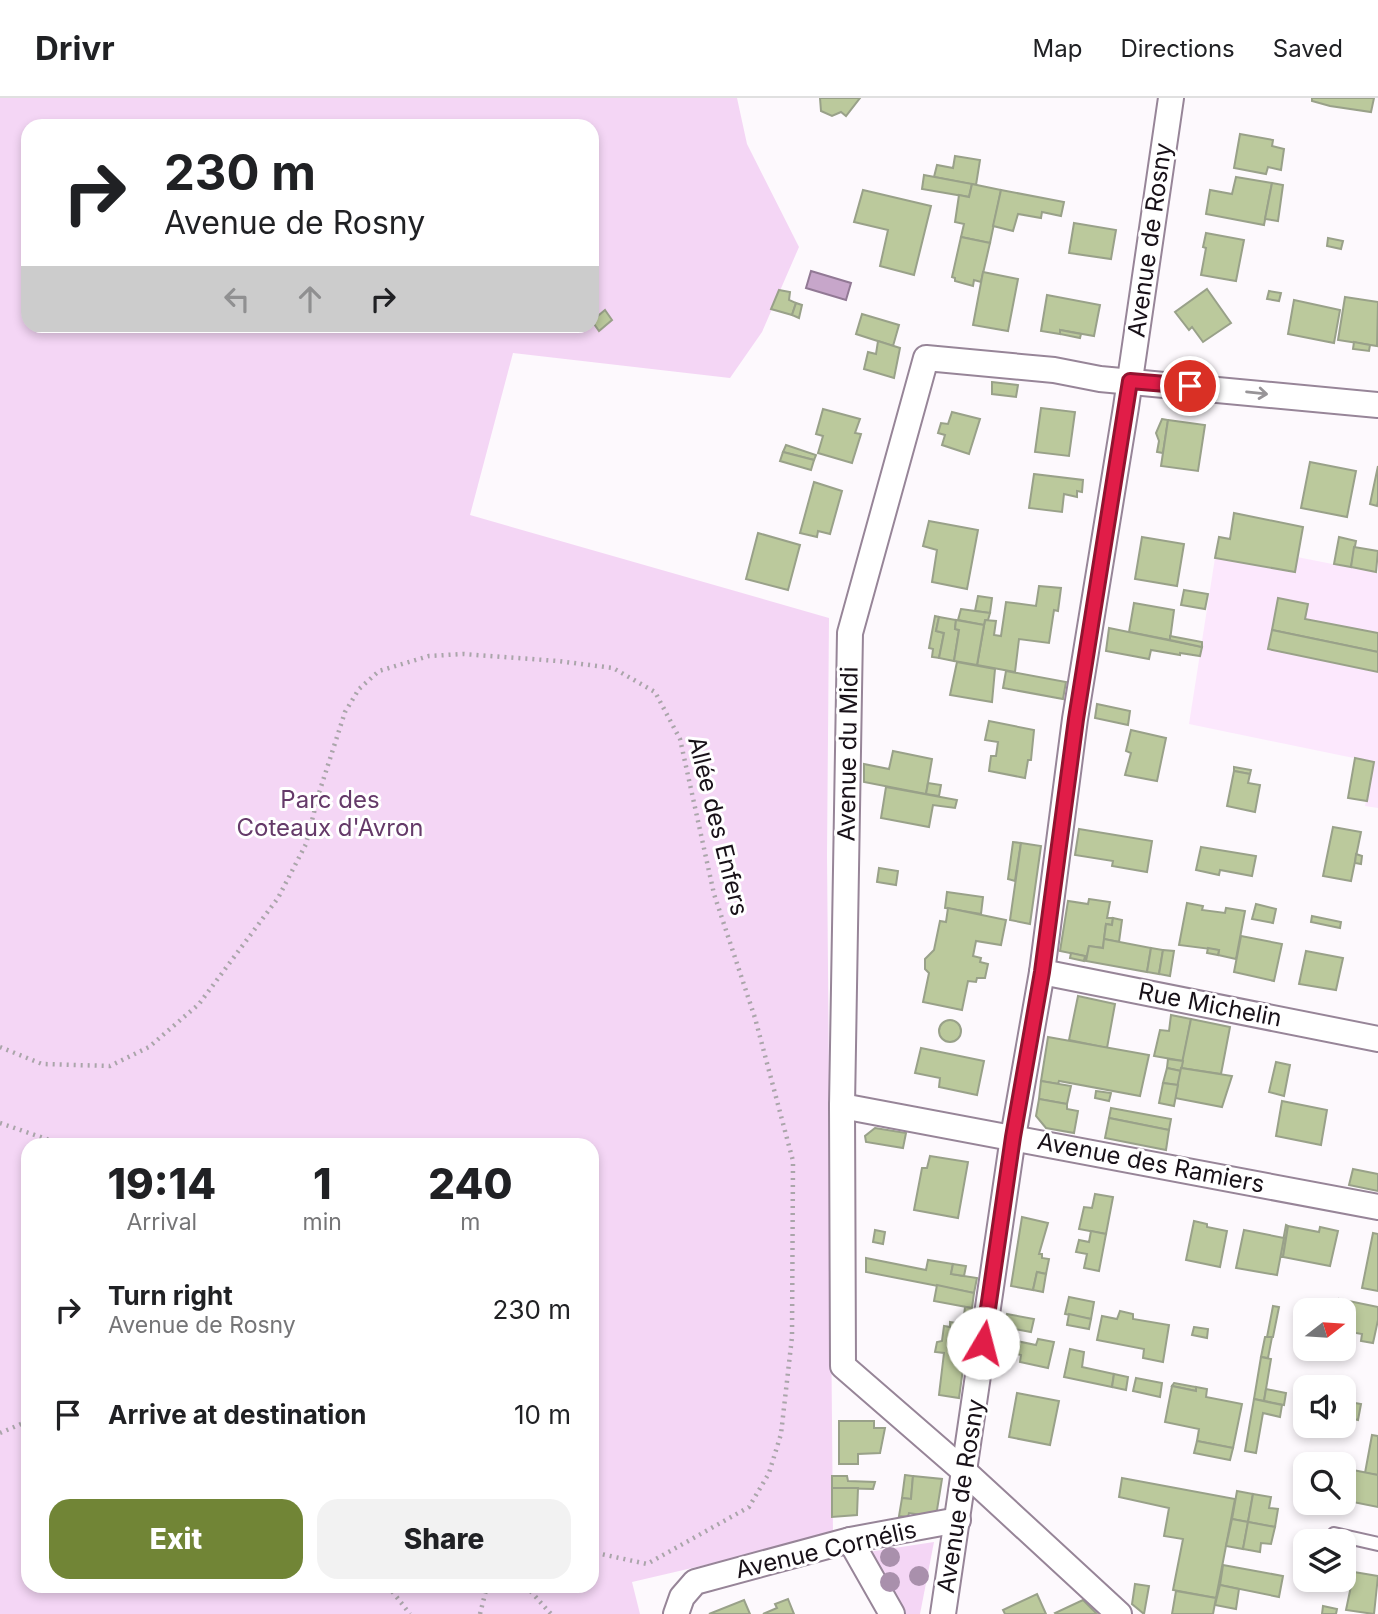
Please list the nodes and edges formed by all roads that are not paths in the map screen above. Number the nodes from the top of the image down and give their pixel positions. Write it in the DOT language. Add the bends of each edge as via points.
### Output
graph roads {
  1 [pos="1171,98"];
  2 [pos="1130,381"];
  3 [pos="1378,405"];
  4 [pos="1042,972"];
  5 [pos="1378,1039"];
  6 [pos="842,1106"];
  7 [pos="1013,1137"];
  8 [pos="1378,1207"];
  9 [pos="965,1472"];
  10 [pos="958,1520"];
  11 [pos="1356,1539"];
  12 [pos="850,1540"];
  13 [pos="1378,1544"];
  14 [pos="676,1614"];
  15 [pos="892,1614"];
  16 [pos="943,1614"];
  17 [pos="1119,1614"];
  1 -- 2 [label="street, Avenue de Rosny"];
  2 -- 3 [label="street, one-way"];
  2 -- 4 [label="street, Avenue de Rosny" via="1076,719"];
  2 -- 6 [label="street, Avenue du Midi" via="926,358 850,633"];
  4 -- 5 [label="street, Rue Michelin"];
  4 -- 7 [label="street, Avenue de Rosny"];
  6 -- 7 [label="street, Avenue des Ramiers"];
  6 -- 9 [label="street, Avenue du Midi" via="843,1366"];
  7 -- 8 [label="street, Avenue des Ramiers"];
  7 -- 9 [label="street, Avenue de Rosny"];
  9 -- 10 [label="street, Avenue de Rosny"];
  9 -- 17 [label="street"];
  10 -- 12 [label="street, Avenue Cornélis"];
  10 -- 16 [label="street, Avenue de Rosny"];
  11 -- 13 [label="lane"];
  12 -- 14 [label="street, Avenue Cornélis" via="695,1582 682,1597"];
  12 -- 15 [label="street"];
}
